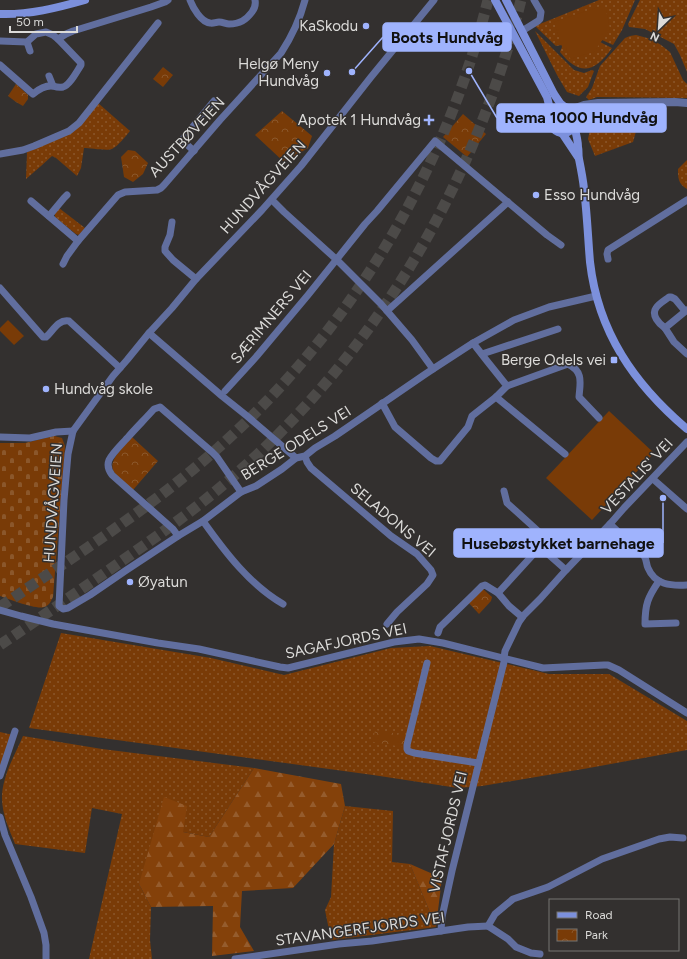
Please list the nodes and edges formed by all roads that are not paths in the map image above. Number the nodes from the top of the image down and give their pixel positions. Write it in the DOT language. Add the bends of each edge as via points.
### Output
graph roads {
  1 [pos="85,0"];
  2 [pos="168,0"];
  3 [pos="190,0"];
  4 [pos="255,0"];
  5 [pos="304,0"];
  6 [pos="434,0"];
  7 [pos="495,0"];
  8 [pos="506,0"];
  9 [pos="534,0"];
  10 [pos="0,14"];
  11 [pos="158,23"];
  12 [pos="522,31"];
  13 [pos="58,39"];
  14 [pos="0,41"];
  15 [pos="27,42"];
  16 [pos="30,51"];
  17 [pos="0,66"];
  18 [pos="49,76"];
  19 [pos="53,86"];
  20 [pos="214,101"];
  21 [pos="598,103"];
  22 [pos="687,103"];
  23 [pos="568,109"];
  24 [pos="551,116"];
  25 [pos="575,124"];
  26 [pos="562,133"];
  27 [pos="194,151"];
  28 [pos="0,154"];
  29 [pos="578,157"];
  30 [pos="67,195"];
  31 [pos="31,200"];
  32 [pos="272,200"];
  33 [pos="687,200"];
  34 [pos="508,202"];
  35 [pos="49,216"];
  36 [pos="172,222"];
  37 [pos="78,242"];
  38 [pos="561,244"];
  39 [pos="608,259"];
  40 [pos="337,260"];
  41 [pos="63,264"];
  42 [pos="196,279"];
  43 [pos="0,288"];
  44 [pos="596,296"];
  45 [pos="686,310"];
  46 [pos="387,311"];
  47 [pos="665,328"];
  48 [pos="558,329"];
  49 [pos="149,333"];
  50 [pos="473,342"];
  51 [pos="482,354"];
  52 [pos="687,354"];
  53 [pos="120,368"];
  54 [pos="433,369"];
  55 [pos="507,386"];
  56 [pos="226,391"];
  57 [pos="496,397"];
  58 [pos="382,403"];
  59 [pos="599,418"];
  60 [pos="687,429"];
  61 [pos="73,430"];
  62 [pos="0,437"];
  63 [pos="687,442"];
  64 [pos="565,454"];
  65 [pos="305,456"];
  66 [pos="296,458"];
  67 [pos="653,479"];
  68 [pos="504,491"];
  69 [pos="241,492"];
  70 [pos="687,509"];
  71 [pos="203,521"];
  72 [pos="610,524"];
  73 [pos="178,536"];
  74 [pos="540,547"];
  75 [pos="566,570"];
  76 [pos="658,581"];
  77 [pos="687,586"];
  78 [pos="498,593"];
  79 [pos="283,604"];
  80 [pos="61,608"];
  81 [pos="0,610"];
  82 [pos="522,617"];
  83 [pos="391,623"];
  84 [pos="676,623"];
  85 [pos="438,633"];
  86 [pos="504,658"];
  87 [pos="427,663"];
  88 [pos="687,713"];
  89 [pos="15,731"];
  90 [pos="478,763"];
  91 [pos="0,776"];
  92 [pos="0,817"];
  93 [pos="683,838"];
  94 [pos="488,926"];
  95 [pos="441,931"];
  96 [pos="540,954"];
  97 [pos="46,959"];
  98 [pos="235,959"];
  1 -- 10 [label="main road" via="36,12"];
  2 -- 13 [label="street" via="73,31"];
  3 -- 4 [label="street" via="196,13 205,21 229,24 244,21 254,9"];
  5 -- 27 [label="street, AUSTBØVEIEN" via="296,25 281,53"];
  6 -- 32 [label="street, HUNDVÅGVEIEN"];
  7 -- 24 [label="main road" via="547,97"];
  8 -- 12 [label="main road"];
  9 -- 12 [label="street" via="540,12 540,19"];
  11 -- 28 [label="street" via="73,128 23,150"];
  12 -- 23 [label="main road" via="554,94"];
  13 -- 15 [label="street" via="49,33 42,33 36,34"];
  13 -- 19 [label="street" via="81,65 66,85"];
  14 -- 15 [label="street"];
  15 -- 16 [label="street"];
  17 -- 19 [label="street" via="33,94 40,88"];
  18 -- 19 [label="street"];
  20 -- 27 [label="street" via="182,140"];
  21 -- 22 [label="street"];
  21 -- 23 [label="street"];
  21 -- 25 [label="street" via="587,109"];
  23 -- 24 [label="main road" via="555,110"];
  23 -- 25 [label="main road" via="574,115"];
  24 -- 26 [label="main road" via="552,127"];
  25 -- 26 [label="main road" via="569,132"];
  25 -- 29 [label="main road"];
  26 -- 29 [label="main road"];
  27 -- 37 [label="street, AUSTBØVEIEN" via="161,188 118,195"];
  29 -- 44 [label="main road"];
  30 -- 35 [label="street"];
  31 -- 35 [label="street"];
  32 -- 40 [label="street"];
  32 -- 42 [label="street, HUNDVÅGVEIEN"];
  33 -- 39 [label="street" via="608,250"];
  34 -- 38 [label="street"];
  34 -- 40 [label="street, SÆRIMNERS VEI" via="435,141"];
  34 -- 46 [label="street"];
  35 -- 37 [label="street"];
  36 -- 42 [label="street" via="165,251"];
  37 -- 41 [label="street, AUSTBØVEIEN"];
  40 -- 46 [label="street"];
  40 -- 56 [label="street, SÆRIMNERS VEI"];
  42 -- 49 [label="street, HUNDVÅGVEIEN"];
  43 -- 53 [label="street" via="43,337 60,322 69,322"];
  44 -- 50 [label="street, BERGE ODELS VEI" via="549,307 514,320"];
  44 -- 60 [label="main road" via="619,352 653,398"];
  45 -- 47 [label="street"];
  45 -- 47 [label="street" via="671,297 657,306 654,310 655,316"];
  46 -- 54 [label="street"];
  47 -- 52 [label="street" via="674,342"];
  48 -- 51 [label="street"];
  49 -- 53 [label="street, HUNDVÅGVEIEN"];
  49 -- 66 [label="street"];
  50 -- 51 [label="street"];
  50 -- 54 [label="street, BERGE ODELS VEI"];
  51 -- 55 [label="street"];
  53 -- 61 [label="street, HUNDVÅGVEIEN"];
  54 -- 58 [label="street, BERGE ODELS VEI"];
  55 -- 57 [label="street"];
  55 -- 59 [label="street" via="568,364 576,370 580,378 579,397"];
  57 -- 58 [label="street" via="472,416 468,427 438,462 395,428"];
  57 -- 64 [label="street"];
  58 -- 65 [label="street, BERGE ODELS VEI"];
  61 -- 62 [label="street" via="30,438"];
  61 -- 80 [label="street, HUNDVÅGVEIEN" via="64,500 59,602"];
  63 -- 67 [label="street, VESTALIS' VEI"];
  65 -- 66 [label="street, BERGE ODELS VEI"];
  65 -- 83 [label="street, SELADONS VEI" via="311,468 391,536 417,554 432,570 433,575 427,584 405,604"];
  66 -- 69 [label="street, BERGE ODELS VEI" via="256,486"];
  67 -- 70 [label="street"];
  67 -- 72 [label="street, VESTALIS' VEI"];
  68 -- 74 [label="street" via="507,502 538,531"];
  69 -- 71 [label="street, BERGE ODELS VEI"];
  69 -- 73 [label="street" via="212,452 160,407 154,409 121,444 108,466 112,475"];
  71 -- 73 [label="street, BERGE ODELS VEI"];
  71 -- 79 [label="street" via="232,560 253,582"];
  72 -- 75 [label="street, VESTALIS' VEI"];
  72 -- 76 [label="street" via="645,557 650,572"];
  73 -- 80 [label="street, BERGE ODELS VEI" via="70,608"];
  74 -- 75 [label="street"];
  74 -- 78 [label="street"];
  75 -- 82 [label="street, VESTALIS' VEI"];
  76 -- 77 [label="street" via="673,586"];
  76 -- 84 [label="street" via="647,603 645,624"];
  78 -- 82 [label="street"];
  78 -- 85 [label="street" via="482,586 440,627"];
  81 -- 86 [label="street, SAGAFJORDS VEI" via="53,624 199,648 280,668 413,639 443,643"];
  82 -- 86 [label="street, VESTALIS' VEI"];
  86 -- 88 [label="street, SAGAFJORDS VEI" via="543,668 608,666"];
  86 -- 90 [label="street, VISTAFJORDS VEI"];
  87 -- 90 [label="street, VISTAFJORDS VEI" via="407,745 408,751"];
  89 -- 91 [label="street"];
  90 -- 95 [label="street, VISTAFJORDS VEI"];
  92 -- 97 [label="street" via="44,933"];
  93 -- 94 [label="street" via="659,839 602,859 548,887 513,899 495,914"];
  94 -- 95 [label="street, STAVANGERFJORDS VEI"];
  94 -- 96 [label="street" via="516,947"];
  95 -- 98 [label="street, STAVANGERFJORDS VEI"];
}
